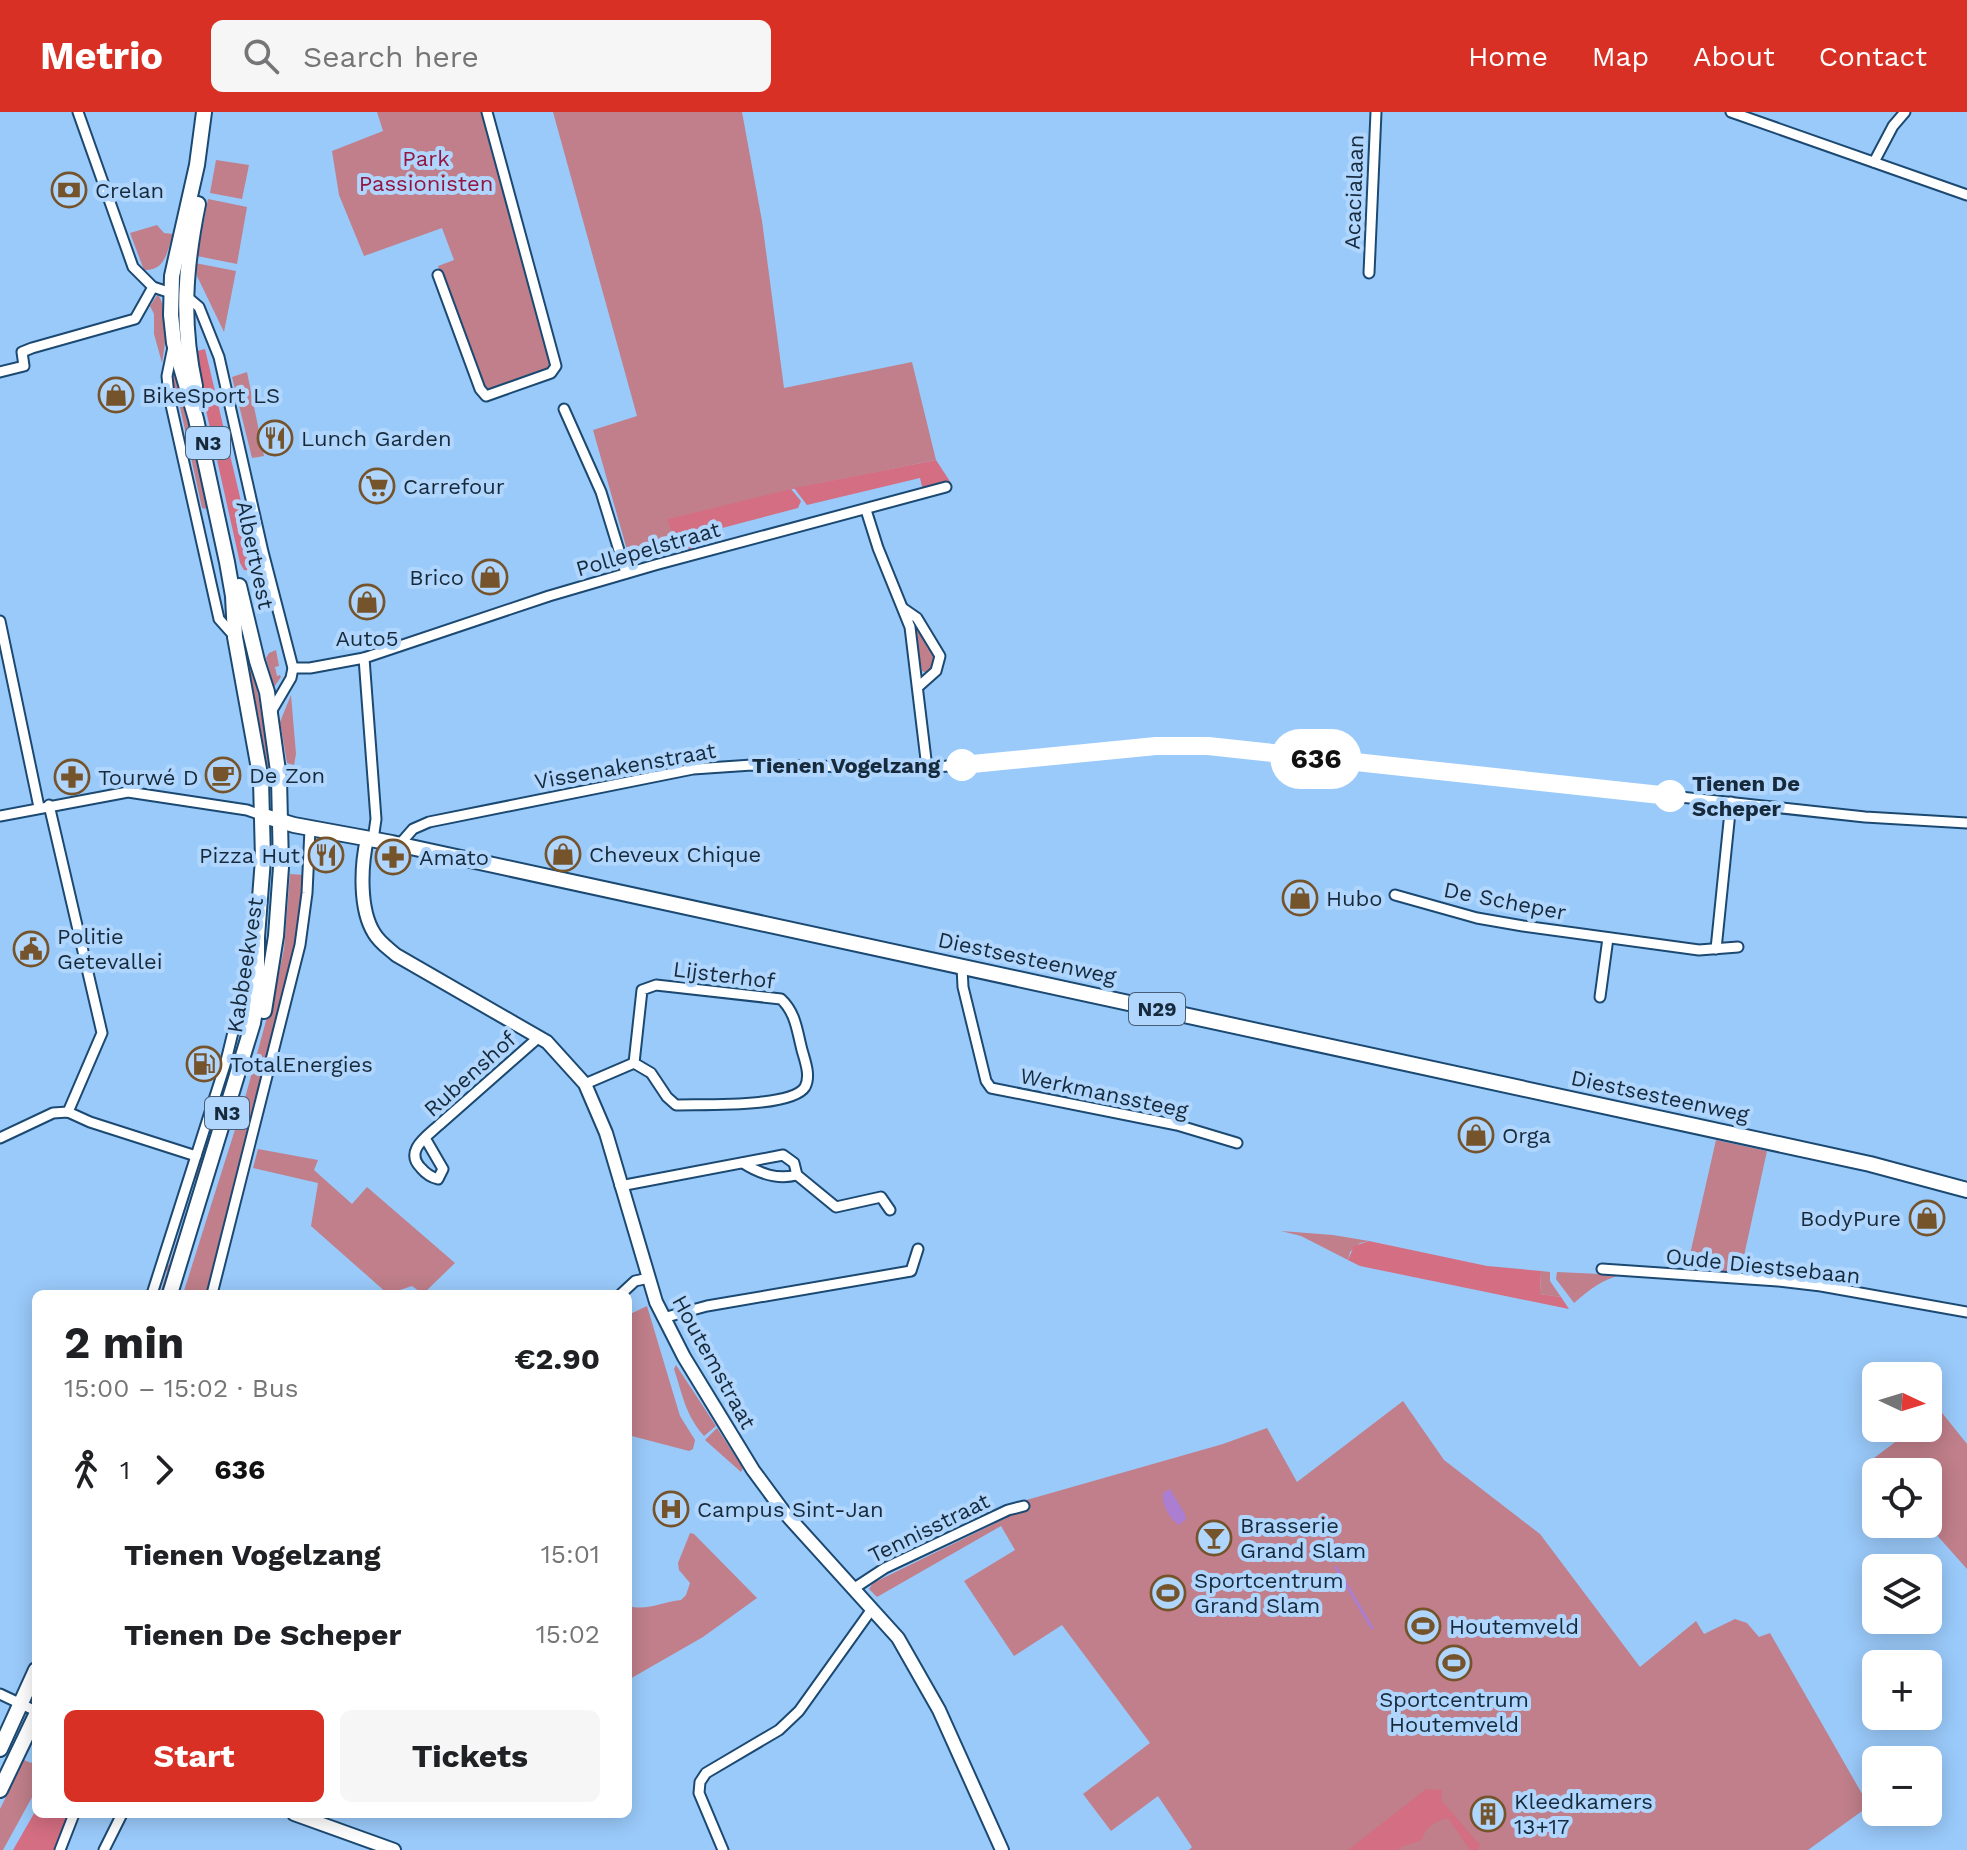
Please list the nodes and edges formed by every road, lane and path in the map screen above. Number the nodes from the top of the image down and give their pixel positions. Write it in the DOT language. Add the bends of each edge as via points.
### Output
graph roads {
  1 [pos="78,112"];
  2 [pos="487,112"];
  3 [pos="1376,112"];
  4 [pos="1731,112"];
  5 [pos="1905,112"];
  6 [pos="204,115"];
  7 [pos="1874,162"];
  8 [pos="1967,195"];
  9 [pos="1369,273"];
  10 [pos="438,275"];
  11 [pos="153,287"];
  12 [pos="178,295"];
  13 [pos="174,343"];
  14 [pos="0,372"];
  15 [pos="564,409"];
  16 [pos="946,487"];
  17 [pos="866,510"];
  18 [pos="626,573"];
  19 [pos="902,608"];
  20 [pos="0,621"];
  21 [pos="235,637"];
  22 [pos="364,658"];
  23 [pos="292,673"];
  24 [pos="918,687"];
  25 [pos="269,714"];
  26 [pos="927,768"];
  27 [pos="1731,802"];
  28 [pos="44,806"];
  29 [pos="0,816"];
  30 [pos="264,816"];
  31 [pos="281,822"];
  32 [pos="1967,823"];
  33 [pos="310,829"];
  34 [pos="370,840"];
  35 [pos="399,845"];
  36 [pos="1395,895"];
  37 [pos="1608,938"];
  38 [pos="1738,947"];
  39 [pos="1716,949"];
  40 [pos="259,967"];
  41 [pos="962,967"];
  42 [pos="1600,997"];
  43 [pos="539,1037"];
  44 [pos="634,1063"];
  45 [pos="585,1084"];
  46 [pos="68,1112"];
  47 [pos="0,1138"];
  48 [pos="425,1138"];
  49 [pos="1237,1143"];
  50 [pos="196,1156"];
  51 [pos="743,1163"];
  52 [pos="797,1175"];
  53 [pos="620,1186"];
  54 [pos="1967,1190"];
  55 [pos="890,1210"];
  56 [pos="918,1249"];
  57 [pos="1602,1269"];
  58 [pos="649,1278"];
  59 [pos="153,1290"];
  60 [pos="171,1290"];
  61 [pos="178,1290"];
  62 [pos="213,1290"];
  63 [pos="625,1290"];
  64 [pos="1967,1312"];
  65 [pos="663,1318"];
  66 [pos="1024,1506"];
  67 [pos="853,1589"];
  68 [pos="872,1609"];
  69 [pos="32,1680"];
  70 [pos="0,1694"];
  71 [pos="22,1704"];
  72 [pos="32,1710"];
  73 [pos="32,1722"];
  74 [pos="0,1749"];
  75 [pos="0,1790"];
  76 [pos="72,1818"];
  77 [pos="120,1818"];
  78 [pos="305,1818"];
  79 [pos="60,1850"];
  80 [pos="104,1850"];
  81 [pos="394,1850"];
  82 [pos="723,1850"];
  83 [pos="1002,1850"];
  1 -- 11 [label="street" via="133,267"];
  2 -- 10 [label="street" via="556,366 551,373 486,396"];
  3 -- 9 [label="street, Acacialaan"];
  4 -- 7 [label="street"];
  5 -- 7 [label="street"];
  6 -- 12 [label="main road, Albertvest / N3"];
  6 -- 12 [label="main road, Albertvest / N3" via="209,140 205,169"];
  7 -- 8 [label="street"];
  11 -- 12 [label="street"];
  11 -- 14 [label="street" via="135,319 32,348 22,352 24,366"];
  12 -- 13 [label="main road, Albertvest / N3"];
  12 -- 23 [label="street, Albertvest" via="199,307 219,357"];
  12 -- 25 [label="main road, Albertvest / N3"];
  13 -- 21 [label="main road, Albertvest / N3" via="227,562"];
  13 -- 21 [label="street, Albertvest" via="169,396 219,619"];
  15 -- 18 [label="street" via="601,492"];
  16 -- 17 [label="street, Pollepelstraat"];
  17 -- 18 [label="street, Pollepelstraat"];
  17 -- 19 [label="street"];
  18 -- 22 [label="street, Pollepelstraat"];
  19 -- 24 [label="street" via="910,627"];
  19 -- 24 [label="street" via="917,618 940,656 936,671"];
  20 -- 28 [label="street"];
  21 -- 30 [label="main road, Albertvest / N3"];
  22 -- 23 [label="street, Pollepelstraat"];
  22 -- 34 [label="street" via="376,819"];
  23 -- 25 [label="street"];
  24 -- 26 [label="street"];
  25 -- 31 [label="main road, Albertvest / N3"];
  26 -- 27 [label="street, Vissenakenstraat" via="1156,746 1208,746"];
  26 -- 35 [label="street, Vissenakenstraat" via="693,769 429,822 413,829"];
  27 -- 32 [label="street, Vissenakenstraat"];
  27 -- 39 [label="street"];
  28 -- 29 [label="street"];
  28 -- 30 [label="street" via="128,792"];
  28 -- 46 [label="street" via="102,1033"];
  30 -- 31 [label="main road, Diestsesteenweg / N29"];
  30 -- 40 [label="main road, Kabbeekvest / N3"];
  31 -- 33 [label="main road, Diestsesteenweg / N29"];
  31 -- 61 [label="main road, Kabbeekvest / N3" via="276,936 266,1001"];
  33 -- 34 [label="main road, Diestsesteenweg / N29"];
  33 -- 62 [label="street, Kabbeekvest" via="300,945"];
  34 -- 35 [label="main road, Diestsesteenweg / N29"];
  34 -- 43 [label="street, Houtemstraat" via="364,853 364,893 367,920 380,942"];
  35 -- 41 [label="main road, Diestsesteenweg / N29"];
  36 -- 37 [label="street, De Scheper" via="1477,918"];
  37 -- 39 [label="street, De Scheper"];
  37 -- 42 [label="street"];
  38 -- 39 [label="street, De Scheper"];
  40 -- 50 [label="street, Kabbeekvest" via="246,979"];
  40 -- 60 [label="main road, Kabbeekvest / N3" via="253,1023"];
  41 -- 49 [label="street, Werkmanssteeg" via="991,1088 1177,1125"];
  41 -- 54 [label="main road, Diestsesteenweg / N29" via="1870,1164"];
  43 -- 45 [label="street, Houtemstraat"];
  43 -- 48 [label="street, Rubenshof"];
  44 -- 44 [label="street, Lijsterhof" via="651,1073 676,1105 778,1101 805,1086 808,1071 792,1009 781,999 656,985 642,990"];
  44 -- 45 [label="street"];
  45 -- 53 [label="street, Houtemstraat"];
  46 -- 47 [label="street" via="53,1113"];
  46 -- 50 [label="street"];
  50 -- 59 [label="street, Kabbeekvest"];
  51 -- 52 [label="street" via="779,1178"];
  51 -- 52 [label="street" via="783,1155 794,1163"];
  51 -- 53 [label="street"];
  52 -- 55 [label="street" via="836,1207 881,1197"];
  53 -- 58 [label="street, Houtemstraat"];
  56 -- 65 [label="street" via="911,1271"];
  57 -- 64 [label="street, Oude Diestsebaan" via="1821,1286"];
  58 -- 63 [label="street"];
  58 -- 65 [label="street, Houtemstraat"];
  65 -- 67 [label="street, Houtemstraat" via="753,1470"];
  66 -- 67 [label="street, Tennisstraat" via="885,1568"];
  67 -- 68 [label="street, Houtemstraat"];
  68 -- 82 [label="street" via="799,1711 700,1782 699,1793"];
  68 -- 83 [label="street, Houtemstraat" via="898,1638 924,1681"];
  69 -- 71 [label="main road"];
  70 -- 71 [label="street"];
  71 -- 72 [label="street"];
  71 -- 74 [label="main road"];
  73 -- 75 [label="main road"];
  76 -- 79 [label="street"];
  77 -- 80 [label="street"];
  78 -- 81 [label="street"];
}
